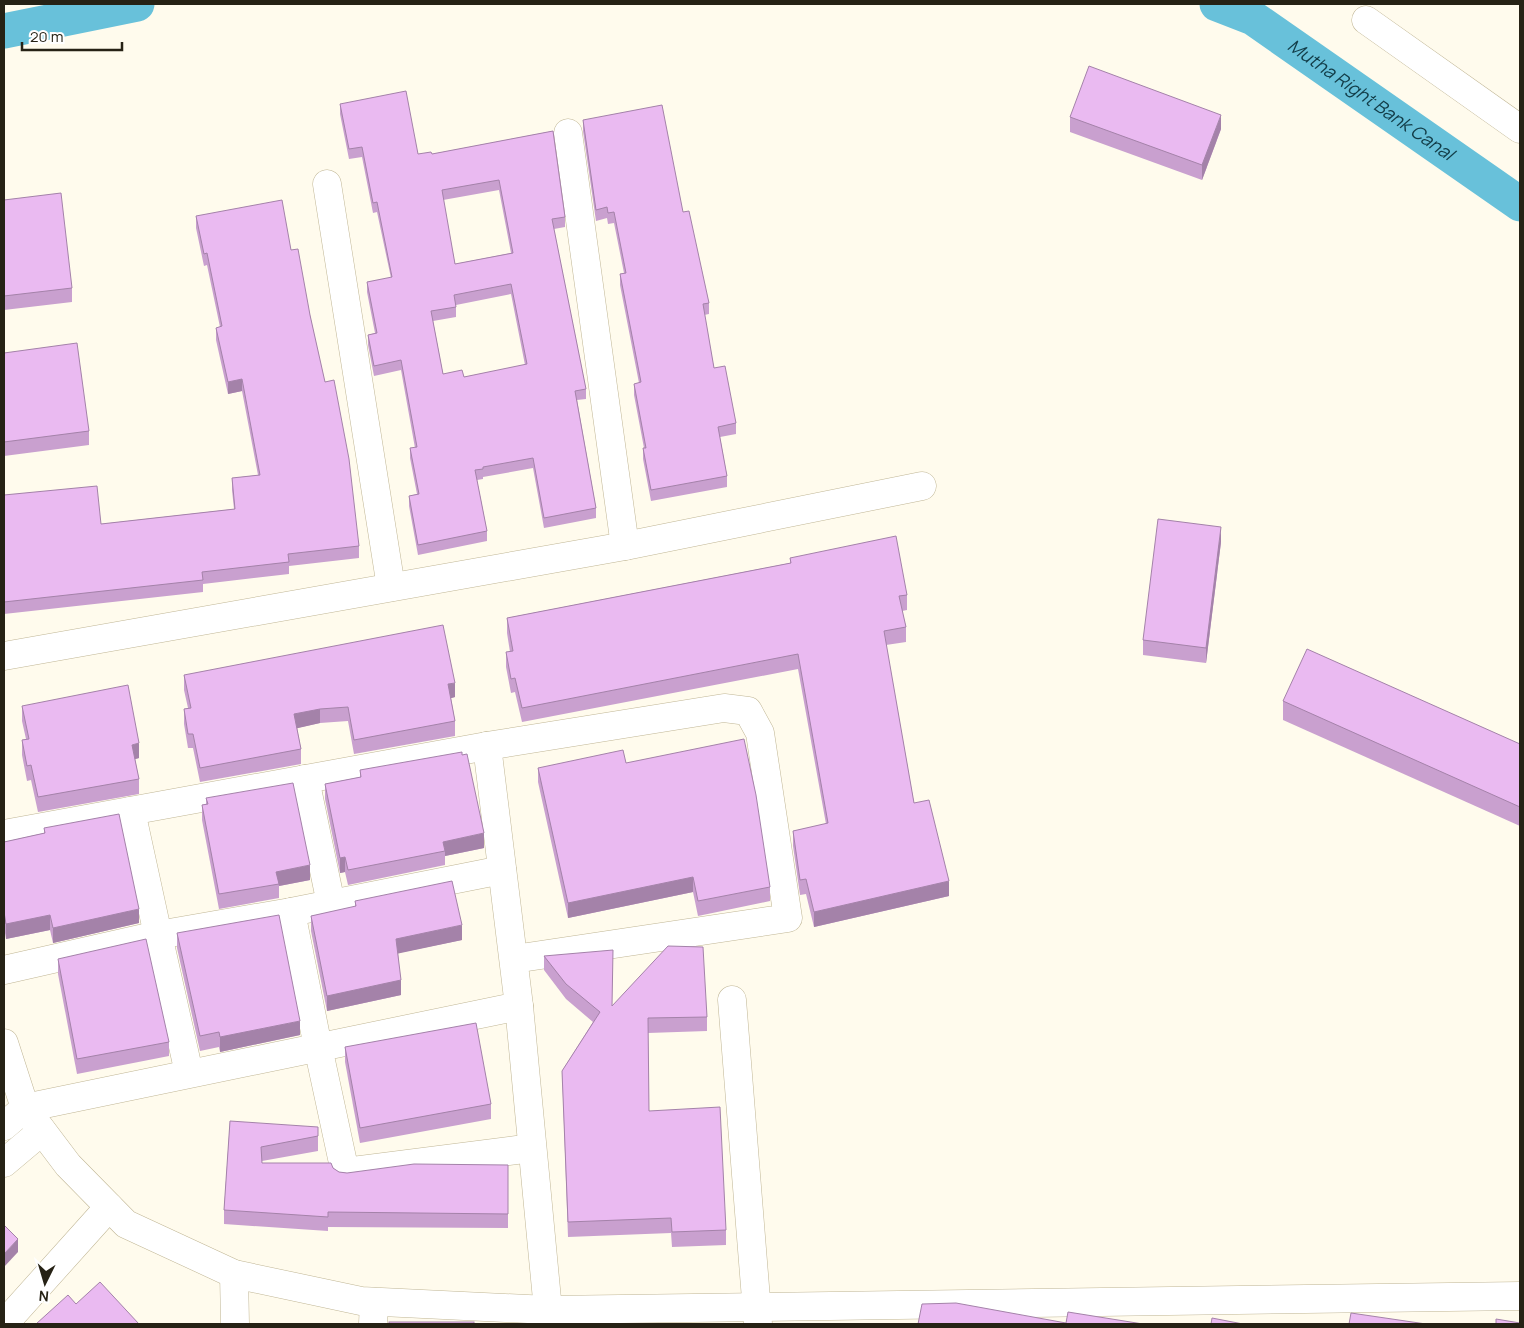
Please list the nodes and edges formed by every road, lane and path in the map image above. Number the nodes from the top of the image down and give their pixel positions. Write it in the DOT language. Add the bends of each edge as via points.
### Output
graph roads {
  1 [pos="1366,20"];
  2 [pos="1520,129"];
  3 [pos="568,133"];
  4 [pos="327,184"];
  5 [pos="922,486"];
  6 [pos="625,546"];
  7 [pos="391,587"];
  8 [pos="4,656"];
  9 [pos="487,746"];
  10 [pos="305,779"];
  11 [pos="130,811"];
  12 [pos="4,834"];
  13 [pos="502,870"];
  14 [pos="331,904"];
  15 [pos="292,912"];
  16 [pos="158,935"];
  17 [pos="514,959"];
  18 [pos="4,970"];
  19 [pos="732,1000"];
  20 [pos="519,1006"];
  21 [pos="4,1043"];
  22 [pos="318,1047"];
  23 [pos="189,1073"];
  24 [pos="26,1108"];
  25 [pos="4,1126"];
  26 [pos="42,1131"];
  27 [pos="532,1148"];
  28 [pos="4,1163"];
  29 [pos="109,1207"];
  30 [pos="234,1274"];
  31 [pos="1520,1296"];
  32 [pos="374,1313"];
  33 [pos="866,1315"];
  34 [pos="484,1316"];
  35 [pos="757,1316"];
  36 [pos="547,1317"];
  37 [pos="4,1324"];
  38 [pos="235,1324"];
  1 -- 2 [label="street"];
  3 -- 6 [label="street"];
  4 -- 7 [label="street"];
  5 -- 6 [label="street"];
  6 -- 7 [label="street"];
  7 -- 8 [label="street"];
  9 -- 10 [label="street"];
  9 -- 13 [label="street"];
  9 -- 17 [label="street" via="724,708 748,711 760,733 788,918"];
  10 -- 11 [label="street"];
  10 -- 14 [label="street"];
  11 -- 12 [label="street"];
  11 -- 16 [label="street"];
  13 -- 14 [label="street"];
  13 -- 17 [label="street"];
  14 -- 15 [label="street"];
  15 -- 16 [label="street"];
  15 -- 22 [label="street"];
  16 -- 18 [label="street"];
  16 -- 23 [label="street"];
  17 -- 20 [label="street"];
  19 -- 35 [label="street"];
  20 -- 22 [label="street"];
  20 -- 27 [label="street"];
  21 -- 24 [label="street"];
  22 -- 23 [label="street"];
  22 -- 27 [label="street" via="345,1172"];
  23 -- 24 [label="street"];
  24 -- 25 [label="street"];
  24 -- 26 [label="street"];
  26 -- 28 [label="street"];
  26 -- 29 [label="street" via="68,1165"];
  27 -- 36 [label="street"];
  29 -- 30 [label="street" via="126,1224"];
  29 -- 37 [label="street"];
  30 -- 32 [label="street" via="361,1301"];
  30 -- 38 [label="street"];
  31 -- 33 [label="street"];
  32 -- 34 [label="street"];
  33 -- 35 [label="street"];
  34 -- 36 [label="street"];
  35 -- 36 [label="street"];
}
